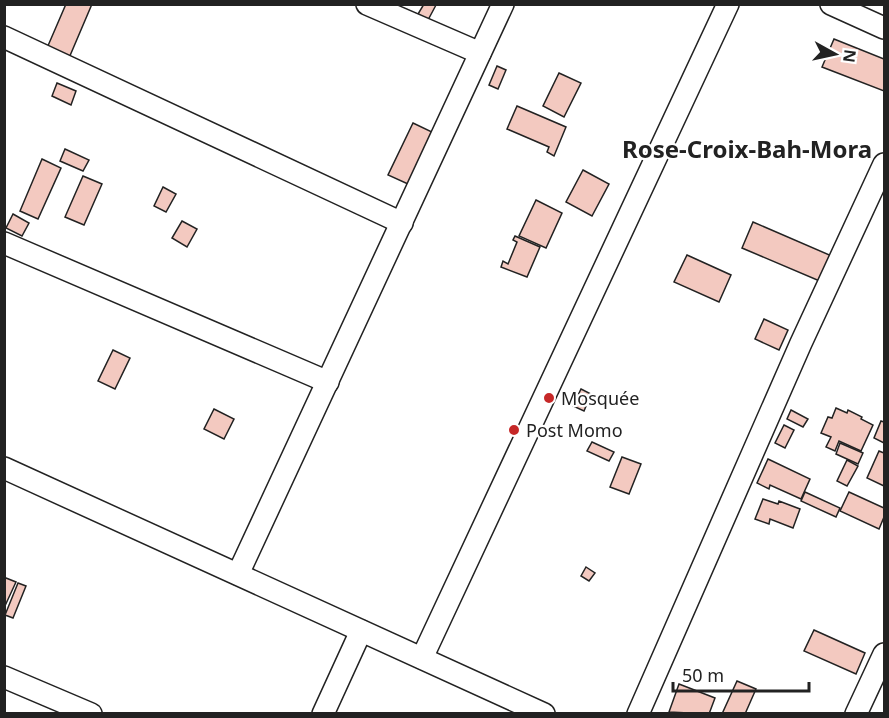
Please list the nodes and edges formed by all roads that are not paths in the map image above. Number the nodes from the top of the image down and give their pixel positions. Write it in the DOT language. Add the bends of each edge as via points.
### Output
graph roads {
  1 [pos="368,4"];
  2 [pos="503,4"];
  3 [pos="728,4"];
  4 [pos="831,4"];
  5 [pos="885,28"];
  6 [pos="4,37"];
  7 [pos="480,53"];
  8 [pos="885,164"];
  9 [pos="402,223"];
  10 [pos="4,243"];
  11 [pos="328,382"];
  12 [pos="4,468"];
  13 [pos="238,574"];
  14 [pos="361,631"];
  15 [pos="885,654"];
  16 [pos="422,658"];
  17 [pos="4,677"];
  18 [pos="91,714"];
  19 [pos="323,714"];
  20 [pos="544,714"];
  21 [pos="638,714"];
  22 [pos="856,714"];
  1 -- 7 [label="street"];
  2 -- 7 [label="street"];
  3 -- 16 [label="street"];
  4 -- 5 [label="street"];
  6 -- 9 [label="street"];
  7 -- 9 [label="street"];
  8 -- 21 [label="street" via="801,343"];
  9 -- 11 [label="street"];
  10 -- 11 [label="street"];
  11 -- 13 [label="street"];
  12 -- 13 [label="street"];
  13 -- 14 [label="street"];
  14 -- 16 [label="street"];
  14 -- 19 [label="street"];
  15 -- 22 [label="street"];
  16 -- 20 [label="street"];
  17 -- 18 [label="street"];
}
